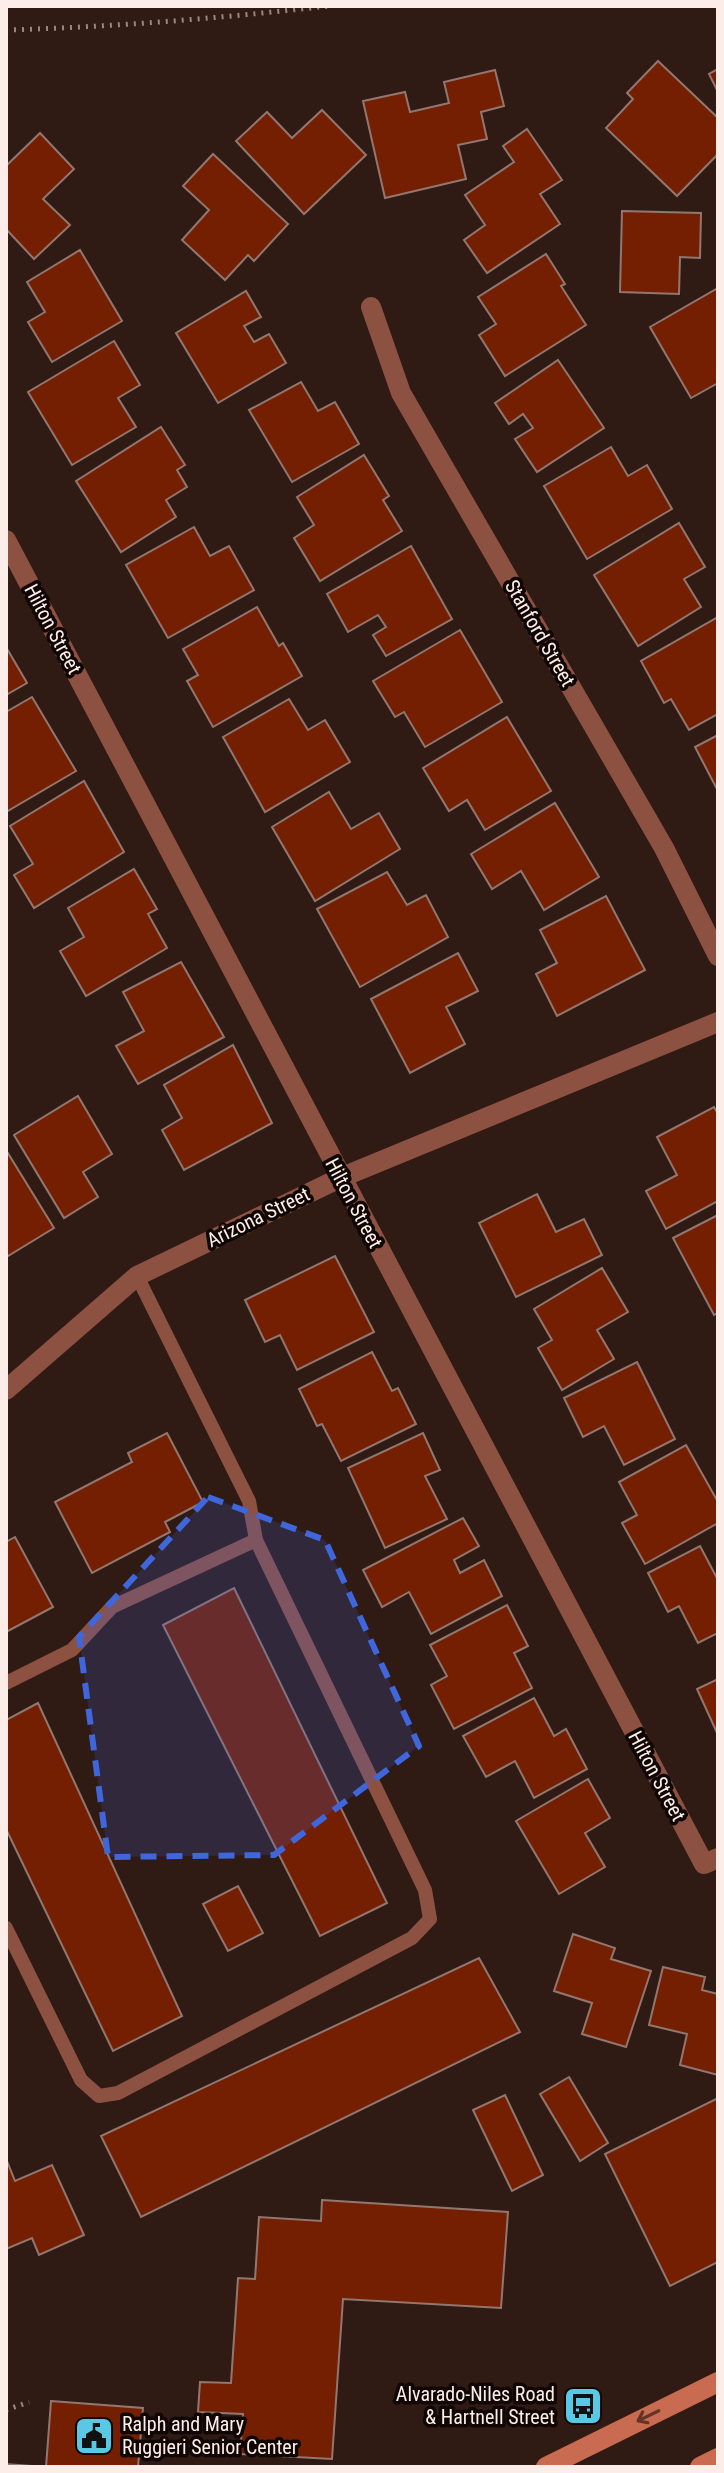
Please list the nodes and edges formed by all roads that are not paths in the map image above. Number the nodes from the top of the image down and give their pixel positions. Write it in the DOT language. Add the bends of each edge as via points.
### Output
graph roads {
  1 [pos="371,307"];
  2 [pos="6,540"];
  3 [pos="718,956"];
  4 [pos="718,1022"];
  5 [pos="340,1178"];
  6 [pos="137,1276"];
  7 [pos="6,1390"];
  8 [pos="256,1540"];
  9 [pos="6,1683"];
  10 [pos="711,1861"];
  11 [pos="6,1928"];
  12 [pos="718,2382"];
  13 [pos="718,2458"];
  14 [pos="546,2467"];
  15 [pos="700,2467"];
  1 -- 3 [label="street, Stanford Street" via="401,393 664,848"];
  2 -- 5 [label="street, Hilton Street"];
  4 -- 5 [label="street, Arizona Street"];
  5 -- 6 [label="street, Arizona Street"];
  5 -- 10 [label="street, Hilton Street"];
  6 -- 7 [label="street, Arizona Street"];
  6 -- 8 [label="lane" via="249,1501"];
  8 -- 9 [label="lane" via="112,1607 72,1650"];
  8 -- 11 [label="lane" via="425,1890 430,1919 412,1938 118,2093 99,2096 81,2080"];
  12 -- 14 [label="main road, one-way"];
  13 -- 15 [label="main road"];
}
